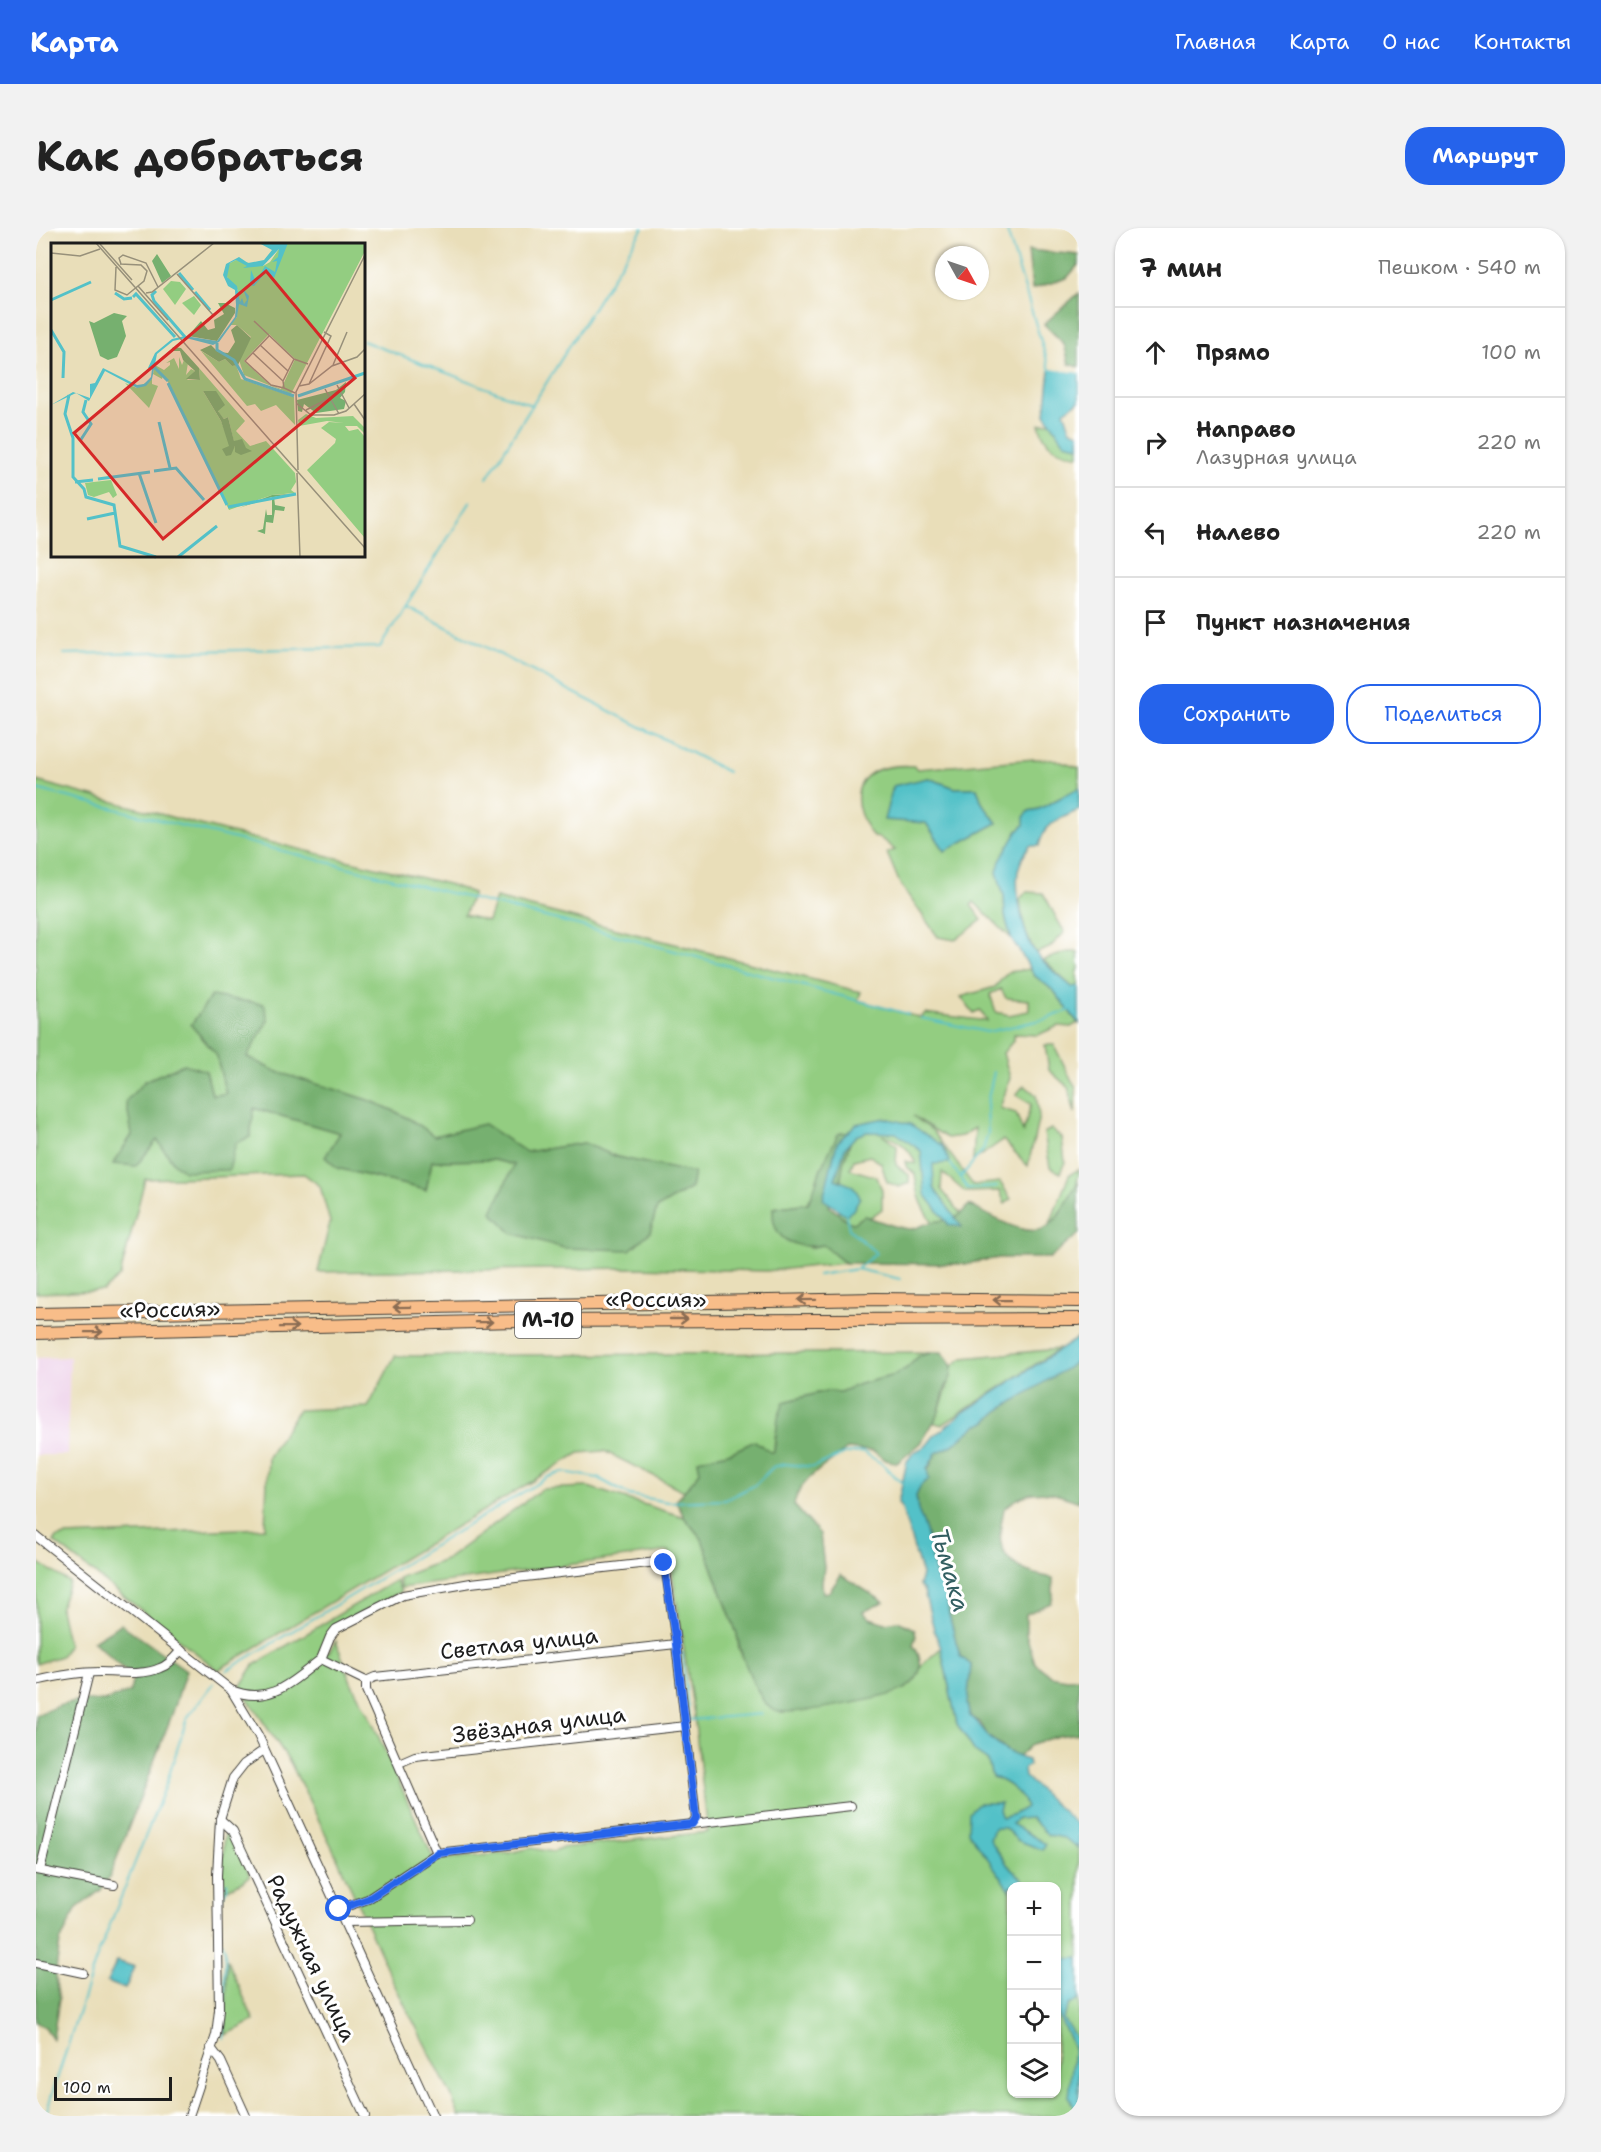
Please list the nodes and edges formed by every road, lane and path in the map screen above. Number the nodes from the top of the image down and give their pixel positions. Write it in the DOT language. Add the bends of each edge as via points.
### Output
graph roads {
  1 [pos="1079,1300"];
  2 [pos="36,1314"];
  3 [pos="1079,1319"];
  4 [pos="36,1333"];
  5 [pos="36,1536"];
  6 [pos="676,1644"];
  7 [pos="181,1650"];
  8 [pos="321,1659"];
  9 [pos="89,1673"];
  10 [pos="36,1681"];
  11 [pos="366,1681"];
  12 [pos="231,1690"];
  13 [pos="686,1726"];
  14 [pos="264,1749"];
  15 [pos="399,1763"];
  16 [pos="851,1806"];
  17 [pos="220,1819"];
  18 [pos="692,1824"];
  19 [pos="438,1853"];
  20 [pos="38,1870"];
  21 [pos="114,1884"];
  22 [pos="339,1909"];
  23 [pos="468,1920"];
  24 [pos="345,1922"];
  25 [pos="36,1963"];
  26 [pos="83,1973"];
  27 [pos="211,2048"];
  28 [pos="189,2116"];
  29 [pos="246,2116"];
  30 [pos="365,2116"];
  31 [pos="433,2116"];
  1 -- 2 [label="highway, «Россия» / М-10, one-way" via="876,1299"];
  4 -- 3 [label="highway, «Россия» / М-10, one-way" via="519,1321"];
  5 -- 7 [label="street"];
  6 -- 8 [label="street" via="664,1563 657,1562 494,1580 403,1595 336,1629"];
  6 -- 11 [label="street, Светлая улица"];
  6 -- 13 [label="street"];
  7 -- 9 [label="street" via="159,1669"];
  7 -- 12 [label="street"];
  8 -- 11 [label="street"];
  8 -- 12 [label="street" via="276,1691 261,1696"];
  9 -- 10 [label="street"];
  9 -- 20 [label="street"];
  11 -- 15 [label="street" via="366,1690"];
  12 -- 14 [label="street"];
  13 -- 15 [label="street, Звёздная улица" via="415,1756"];
  13 -- 18 [label="street" via="696,1818"];
  14 -- 17 [label="street" via="232,1778"];
  14 -- 22 [label="street"];
  15 -- 19 [label="street"];
  16 -- 18 [label="street"];
  17 -- 27 [label="street" via="219,2010"];
  17 -- 30 [label="street, Радужная улица" via="233,1831"];
  18 -- 19 [label="street"];
  19 -- 22 [label="street" via="368,1899"];
  20 -- 21 [label="street"];
  22 -- 24 [label="street"];
  23 -- 24 [label="street"];
  24 -- 31 [label="street"];
  25 -- 26 [label="street"];
  27 -- 28 [label="street"];
  27 -- 29 [label="street"];
}
